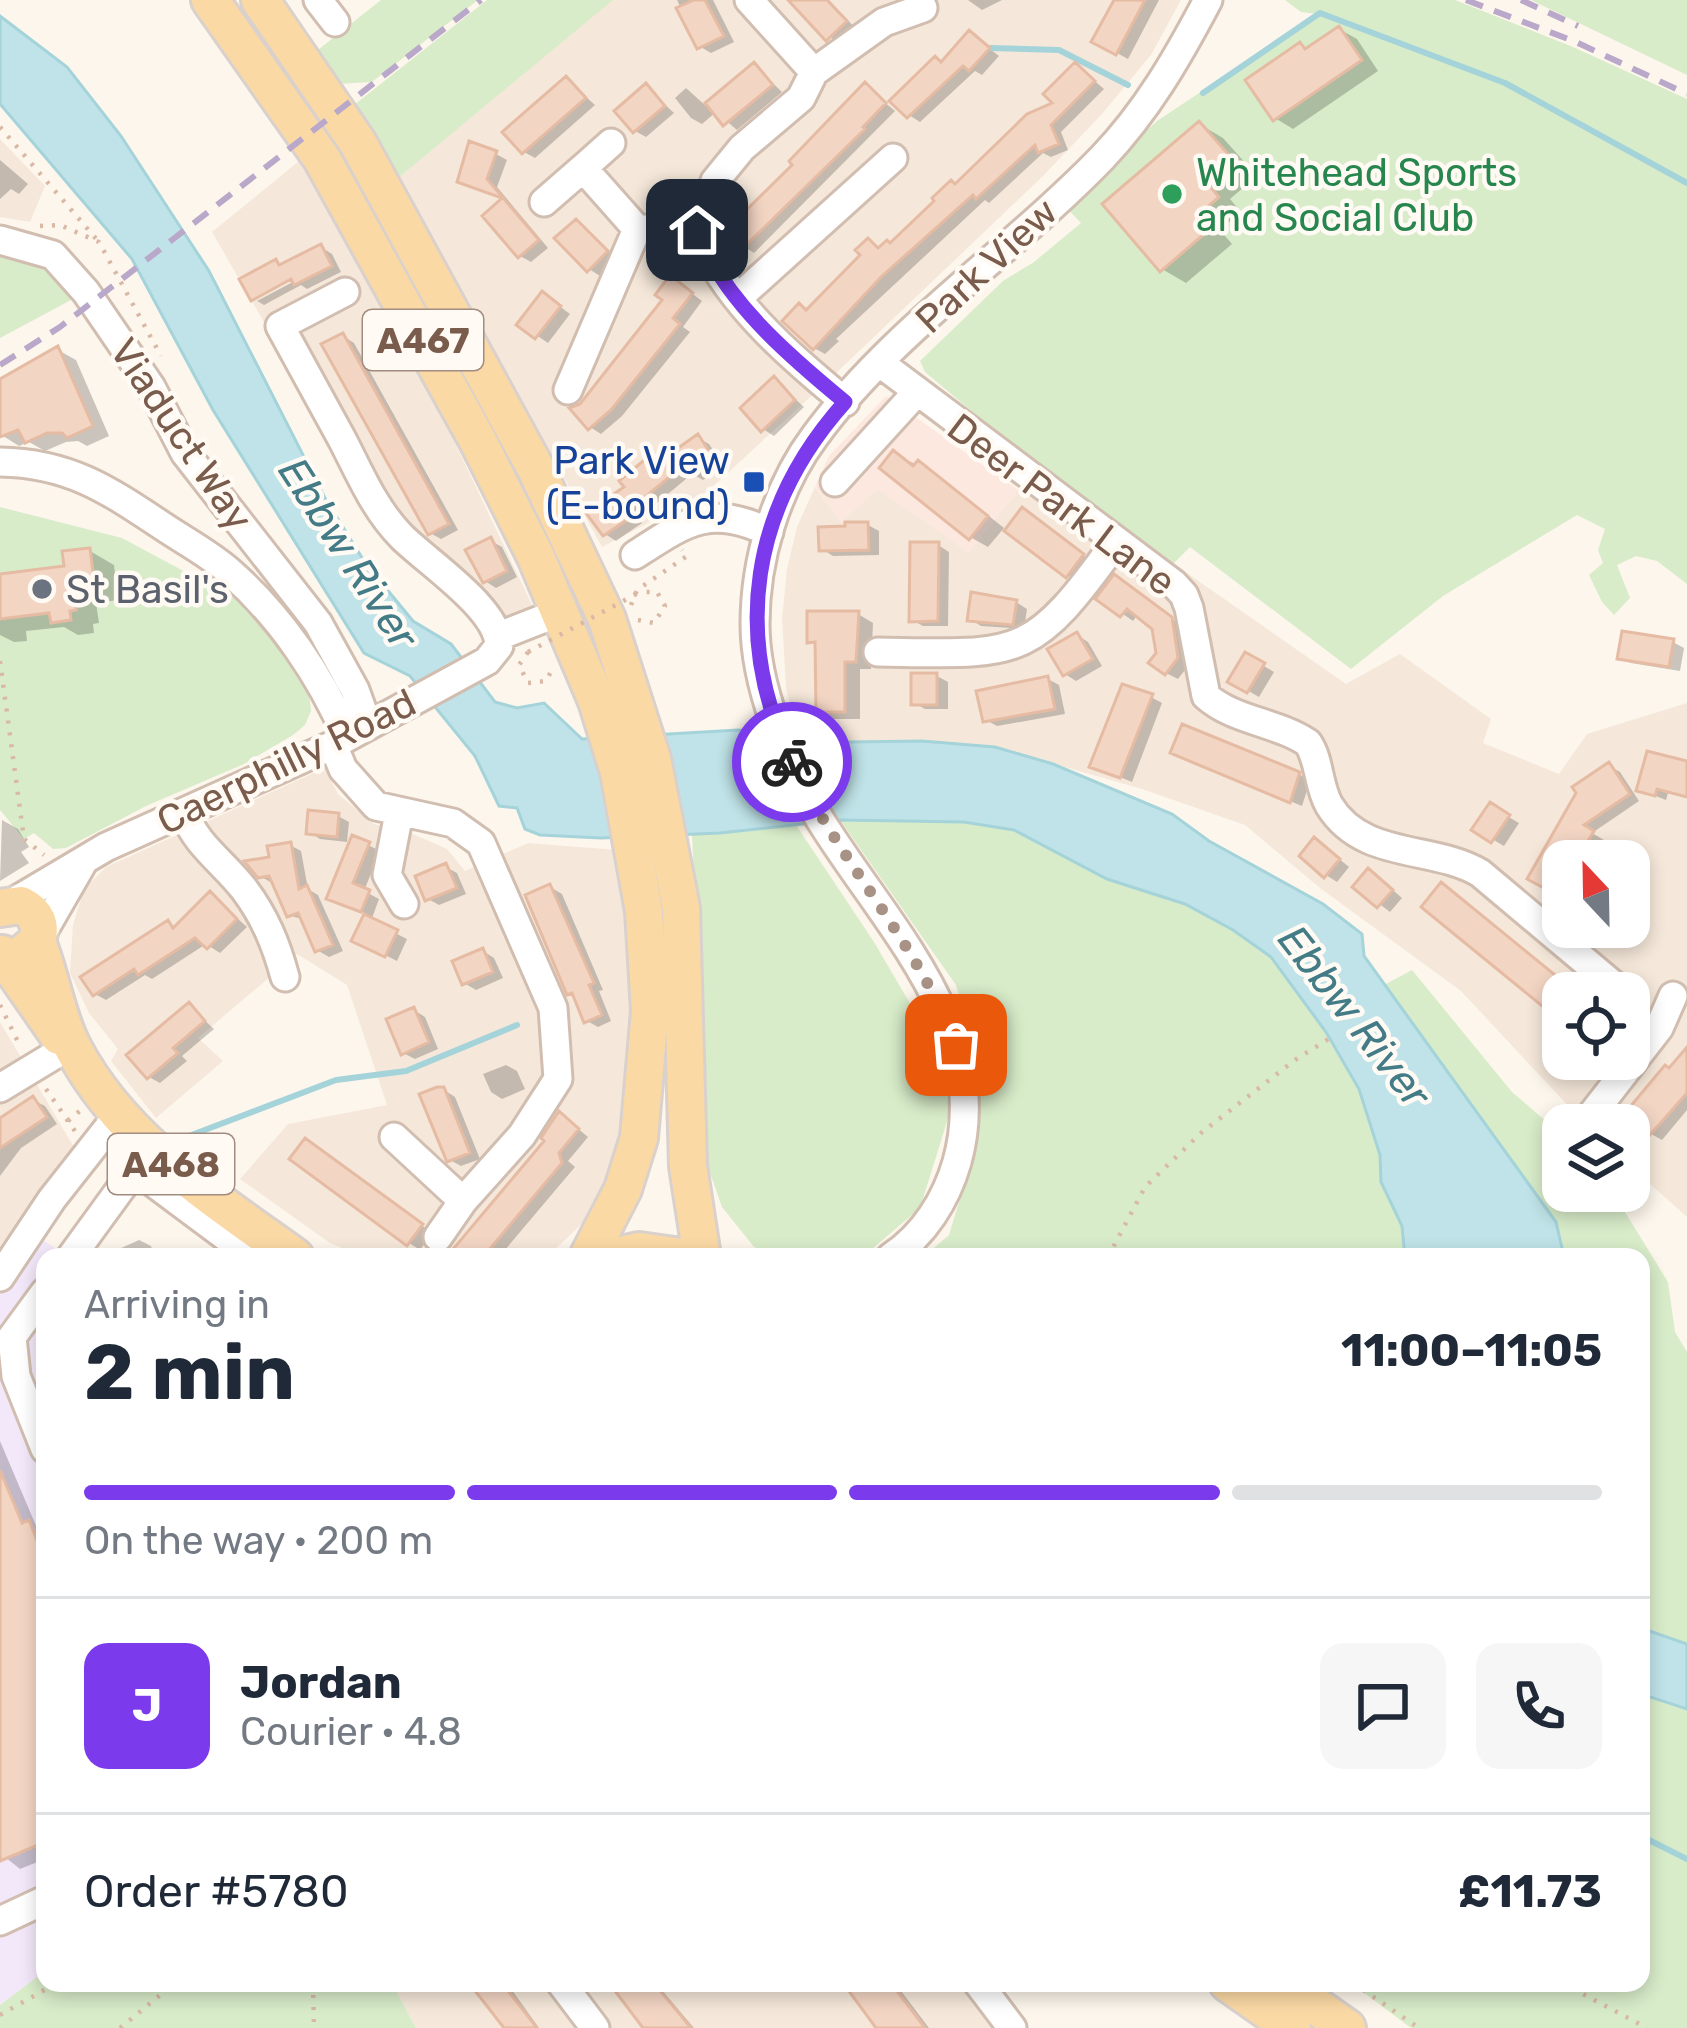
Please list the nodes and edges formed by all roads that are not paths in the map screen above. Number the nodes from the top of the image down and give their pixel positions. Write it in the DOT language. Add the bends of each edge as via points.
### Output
graph roads {
  1 [pos="210,0"];
  2 [pos="260,0"];
  3 [pos="749,0"];
  4 [pos="1208,0"];
  5 [pos="923,8"];
  6 [pos="814,72"];
  7 [pos="611,143"];
  8 [pos="893,158"];
  9 [pos="583,168"];
  10 [pos="544,202"];
  11 [pos="637,229"];
  12 [pos="697,230"];
  13 [pos="0,240"];
  14 [pos="345,292"];
  15 [pos="739,297"];
  16 [pos="880,363"];
  17 [pos="568,390"];
  18 [pos="916,393"];
  19 [pos="845,402"];
  20 [pos="0,462"];
  21 [pos="835,482"];
  22 [pos="769,532"];
  23 [pos="1115,543"];
  24 [pos="635,555"];
  25 [pos="550,638"];
  26 [pos="501,648"];
  27 [pos="878,652"];
  28 [pos="358,731"];
  29 [pos="184,813"];
  30 [pos="399,813"];
  31 [pos="653,851"];
  32 [pos="84,860"];
  33 [pos="404,904"];
  34 [pos="3,906"];
  35 [pos="37,942"];
  36 [pos="1,954"];
  37 [pos="1599,972"];
  38 [pos="285,977"];
  39 [pos="1680,993"];
  40 [pos="1650,999"];
  41 [pos="71,1045"];
  42 [pos="0,1088"];
  43 [pos="1600,1104"];
  44 [pos="102,1110"];
  45 [pos="394,1137"];
  46 [pos="143,1158"];
  47 [pos="463,1202"];
  48 [pos="438,1237"];
  49 [pos="78,1248"];
  50 [pos="243,1248"];
  51 [pos="281,1248"];
  52 [pos="593,1248"];
  53 [pos="701,1248"];
  54 [pos="902,1248"];
  55 [pos="0,1277"];
  56 [pos="36,1303"];
  57 [pos="6,1341"];
  58 [pos="36,1426"];
  59 [pos="36,1904"];
  60 [pos="0,1921"];
  61 [pos="568,1992"];
  62 [pos="985,1992"];
  63 [pos="1241,1992"];
  64 [pos="1296,1992"];
  65 [pos="595,2028"];
  66 [pos="1012,2028"];
  67 [pos="1292,2028"];
  68 [pos="1347,2028"];
  1 -- 25 [label="main road, A467" via="322,159 478,441 545,578"];
  2 -- 31 [label="main road, A467" via="358,143 536,469 607,619 634,699"];
  3 -- 6 [label="street"];
  4 -- 16 [label="street, Park View" via="1165,81 1104,156"];
  5 -- 6 [label="street" via="884,22"];
  6 -- 12 [label="street" via="801,98 715,181"];
  7 -- 9 [label="street"];
  8 -- 15 [label="street"];
  9 -- 10 [label="street"];
  9 -- 11 [label="street"];
  11 -- 12 [label="street"];
  11 -- 17 [label="street"];
  12 -- 15 [label="street"];
  13 -- 28 [label="street, Viaduct Way" via="53,255 86,292 185,453 318,623 356,690"];
  14 -- 26 [label="street" via="280,326 374,500 462,590"];
  15 -- 19 [label="street"];
  16 -- 18 [label="street, Deer Park Lane"];
  16 -- 19 [label="street, Park View"];
  18 -- 21 [label="street"];
  18 -- 23 [label="street, Deer Park Lane"];
  19 -- 22 [label="street, Park View" via="796,464"];
  20 -- 28 [label="street" via="97,482 228,570"];
  22 -- 24 [label="street" via="700,518"];
  22 -- 54 [label="street, Park View" via="754,628 772,722 814,809 943,1009 965,1080 954,1174"];
  23 -- 27 [label="street" via="1072,604 1019,644 994,652"];
  23 -- 37 [label="street, Deer Park Lane" via="1184,595 1211,701 1311,746 1327,801 1351,827 1400,851 1480,873"];
  25 -- 26 [label="street, Caerphilly Road"];
  25 -- 31 [label="main road, A467" via="597,701"];
  26 -- 28 [label="street, Caerphilly Road"];
  28 -- 29 [label="street, Caerphilly Road"];
  28 -- 30 [label="street" via="343,769 376,806"];
  29 -- 32 [label="street, Caerphilly Road"];
  29 -- 38 [label="street" via="272,932"];
  30 -- 33 [label="street" via="387,875"];
  30 -- 47 [label="street" via="453,823 481,843 553,1008 558,1079"];
  31 -- 52 [label="main road, A467" via="644,910 650,1011 639,1138"];
  31 -- 53 [label="main road, A467" via="681,908 688,1166"];
  32 -- 34 [label="street, Caerphilly Road"];
  32 -- 35 [label="street"];
  34 -- 35 [label="main road, Caerphilly Road" via="21,905 36,916"];
  35 -- 36 [label="main road" via="22,956"];
  35 -- 41 [label="main road, A468"];
  36 -- 41 [label="main road, A468"];
  39 -- 40 [label="street"];
  39 -- 43 [label="street"];
  41 -- 42 [label="street"];
  41 -- 44 [label="main road, A468"];
  44 -- 46 [label="main road, A468"];
  44 -- 55 [label="street"];
  45 -- 47 [label="street"];
  46 -- 49 [label="street"];
  46 -- 50 [label="street"];
  46 -- 51 [label="main road, A468"];
  47 -- 48 [label="street"];
  56 -- 57 [label="street"];
  57 -- 58 [label="street"];
  59 -- 60 [label="street"];
  61 -- 65 [label="street"];
  62 -- 66 [label="street"];
  63 -- 67 [label="main road"];
  64 -- 68 [label="main road"];
}
